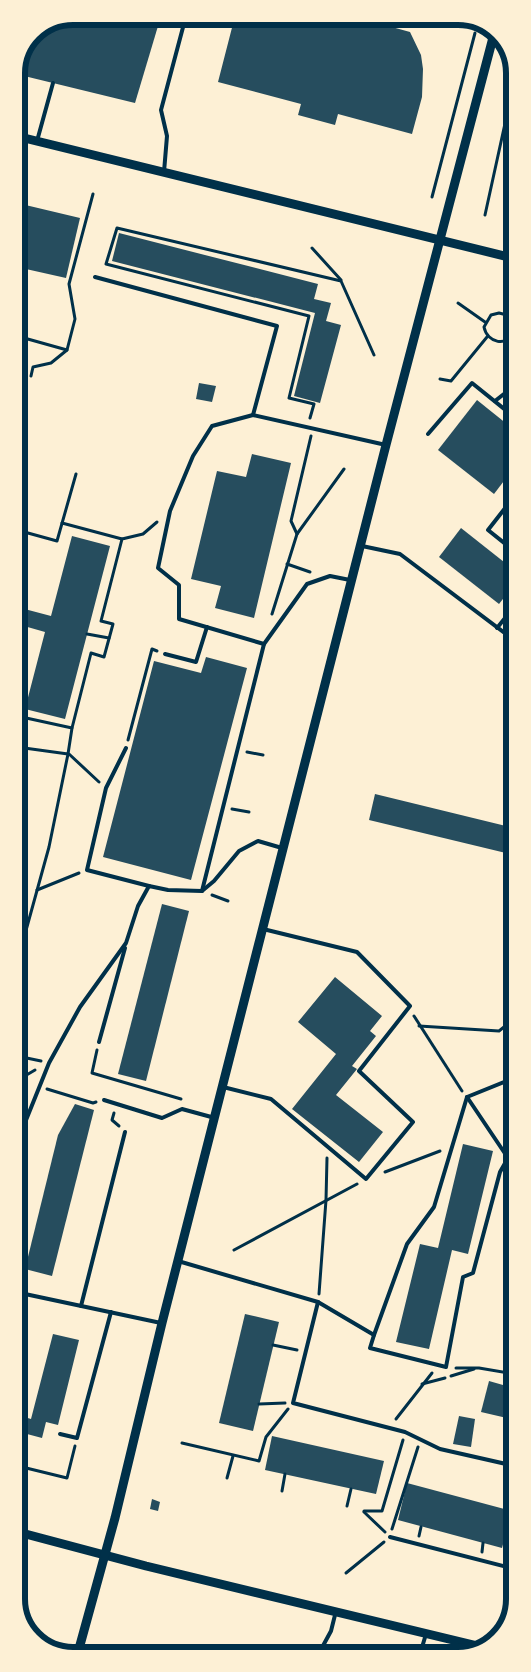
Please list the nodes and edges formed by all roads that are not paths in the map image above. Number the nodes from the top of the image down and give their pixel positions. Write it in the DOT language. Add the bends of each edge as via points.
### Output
graph roads {
  1 [pos="184,25"];
  2 [pos="492,40"];
  3 [pos="54,83"];
  4 [pos="25,138"];
  5 [pos="36,141"];
  6 [pos="164,172"];
  7 [pos="439,240"];
  8 [pos="506,256"];
  9 [pos="95,277"];
  10 [pos="506,392"];
  11 [pos="495,401"];
  12 [pos="506,410"];
  13 [pos="253,415"];
  14 [pos="428,434"];
  15 [pos="386,445"];
  16 [pos="506,507"];
  17 [pos="506,544"];
  18 [pos="362,546"];
  19 [pos="352,581"];
  20 [pos="506,617"];
  21 [pos="207,627"];
  22 [pos="497,628"];
  23 [pos="506,634"];
  24 [pos="264,644"];
  25 [pos="165,654"];
  26 [pos="126,748"];
  27 [pos="282,848"];
  28 [pos="149,886"];
  29 [pos="202,891"];
  30 [pos="263,929"];
  31 [pos="126,943"];
  32 [pos="99,1042"];
  33 [pos="506,1081"];
  34 [pos="223,1087"];
  35 [pos="467,1098"];
  36 [pos="104,1100"];
  37 [pos="214,1118"];
  38 [pos="25,1122"];
  39 [pos="125,1132"];
  40 [pos="506,1155"];
  41 [pos="506,1161"];
  42 [pos="178,1261"];
  43 [pos="25,1294"];
  44 [pos="318,1302"];
  45 [pos="81,1306"];
  46 [pos="111,1312"];
  47 [pos="162,1324"];
  48 [pos="374,1335"];
  49 [pos="60,1434"];
  50 [pos="506,1464"];
  51 [pos="25,1534"];
  52 [pos="390,1537"];
  53 [pos="104,1555"];
  54 [pos="506,1567"];
  55 [pos="336,1611"];
  56 [pos="426,1634"];
  57 [pos="471,1645"];
  58 [pos="79,1647"];
  59 [pos="191,1647"];
  60 [pos="204,1647"];
  61 [pos="322,1647"];
  62 [pos="422,1647"];
  1 -- 6 [label="lane" via="162,110 167,136"];
  2 -- 7 [label="street"];
  3 -- 5 [label="lane"];
  4 -- 5 [label="street"];
  5 -- 6 [label="street"];
  6 -- 7 [label="street"];
  7 -- 8 [label="street"];
  7 -- 15 [label="street"];
  9 -- 13 [label="lane" via="277,326"];
  10 -- 11 [label="lane"];
  11 -- 12 [label="lane"];
  11 -- 14 [label="lane" via="472,383"];
  13 -- 15 [label="lane"];
  13 -- 21 [label="lane" via="212,426 193,456 170,511 158,568 179,585 179,619"];
  15 -- 18 [label="street"];
  16 -- 17 [label="lane" via="488,530"];
  18 -- 19 [label="street"];
  18 -- 22 [label="lane" via="400,554"];
  19 -- 24 [label="lane" via="330,576 308,584"];
  19 -- 27 [label="street"];
  20 -- 22 [label="lane"];
  21 -- 24 [label="lane"];
  21 -- 25 [label="lane" via="196,662"];
  22 -- 23 [label="lane"];
  24 -- 29 [label="lane"];
  26 -- 28 [label="lane" via="106,788 86,870"];
  27 -- 29 [label="lane" via="258,841 239,851"];
  27 -- 30 [label="street"];
  28 -- 29 [label="lane"];
  28 -- 31 [label="lane" via="138,906"];
  30 -- 34 [label="street"];
  30 -- 34 [label="lane" via="357,952 410,1006 359,1071 413,1122 366,1179 271,1099"];
  31 -- 32 [label="lane"];
  31 -- 38 [label="lane" via="80,1007 49,1063"];
  33 -- 35 [label="lane"];
  34 -- 37 [label="street"];
  35 -- 40 [label="lane"];
  35 -- 48 [label="lane" via="434,1207 407,1244"];
  36 -- 37 [label="lane" via="162,1118 182,1109"];
  37 -- 42 [label="street"];
  39 -- 45 [label="lane"];
  41 -- 48 [label="lane" via="473,1272 463,1277 446,1367 370,1348"];
  42 -- 44 [label="lane"];
  42 -- 47 [label="street"];
  43 -- 45 [label="lane"];
  44 -- 48 [label="lane"];
  44 -- 50 [label="lane" via="293,1403 405,1432 440,1449"];
  45 -- 46 [label="lane"];
  46 -- 47 [label="lane"];
  46 -- 49 [label="lane" via="77,1438"];
  47 -- 53 [label="street"];
  51 -- 53 [label="street"];
  52 -- 54 [label="lane"];
  53 -- 55 [label="street"];
  53 -- 58 [label="street"];
  55 -- 56 [label="street"];
  55 -- 61 [label="lane" via="331,1631"];
  56 -- 57 [label="street"];
  56 -- 62 [label="lane"];
  59 -- 60 [label="lane"];
}
